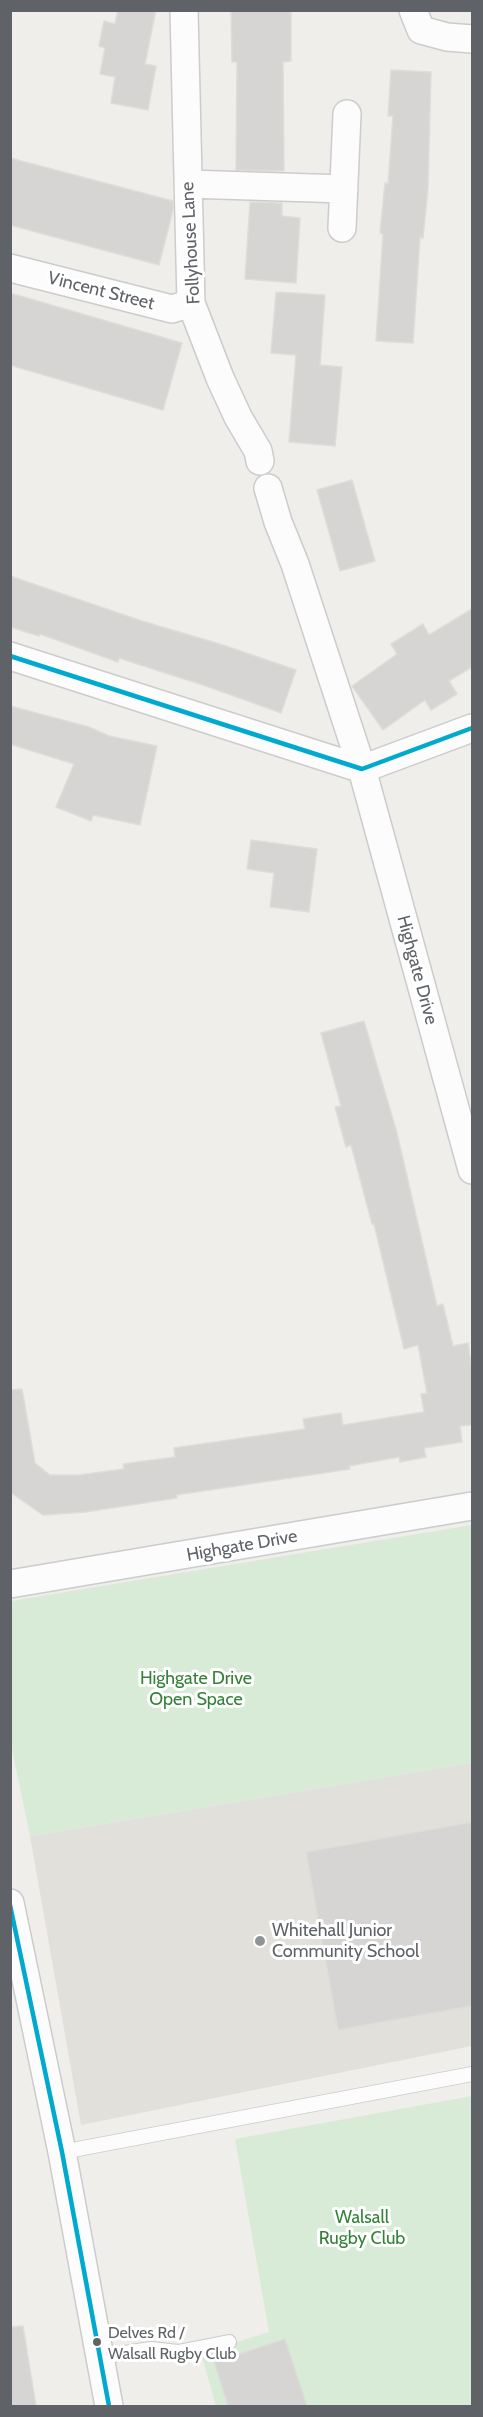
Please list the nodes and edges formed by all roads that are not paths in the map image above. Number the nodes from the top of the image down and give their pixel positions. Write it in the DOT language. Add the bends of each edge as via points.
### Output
graph roads {
  1 [pos="184,10"];
  2 [pos="413,10"];
  3 [pos="472,39"];
  4 [pos="347,114"];
  5 [pos="188,184"];
  6 [pos="344,189"];
  7 [pos="342,228"];
  8 [pos="10,268"];
  9 [pos="191,303"];
  10 [pos="260,461"];
  11 [pos="268,488"];
  12 [pos="10,656"];
  13 [pos="472,728"];
  14 [pos="362,769"];
  15 [pos="472,1170"];
  16 [pos="472,1506"];
  17 [pos="10,1584"];
  18 [pos="10,1903"];
  19 [pos="472,2074"];
  20 [pos="62,2152"];
  21 [pos="229,2343"];
  22 [pos="99,2357"];
  23 [pos="109,2406"];
  1 -- 5 [label="street, Follyhouse Lane"];
  2 -- 3 [label="street" via="421,30"];
  4 -- 6 [label="street"];
  5 -- 6 [label="street"];
  5 -- 9 [label="street, Follyhouse Lane"];
  6 -- 7 [label="street"];
  8 -- 9 [label="street, Vincent Street" via="172,309"];
  9 -- 10 [label="street, Follyhouse Lane" via="220,378"];
  11 -- 14 [label="street"];
  12 -- 14 [label="street"];
  13 -- 14 [label="street"];
  14 -- 15 [label="street, Highgate Drive"];
  16 -- 17 [label="street, Highgate Drive"];
  18 -- 20 [label="street"];
  19 -- 20 [label="lane"];
  20 -- 22 [label="street"];
  21 -- 22 [label="lane" via="178,2352 151,2349"];
  22 -- 23 [label="street"];
}
